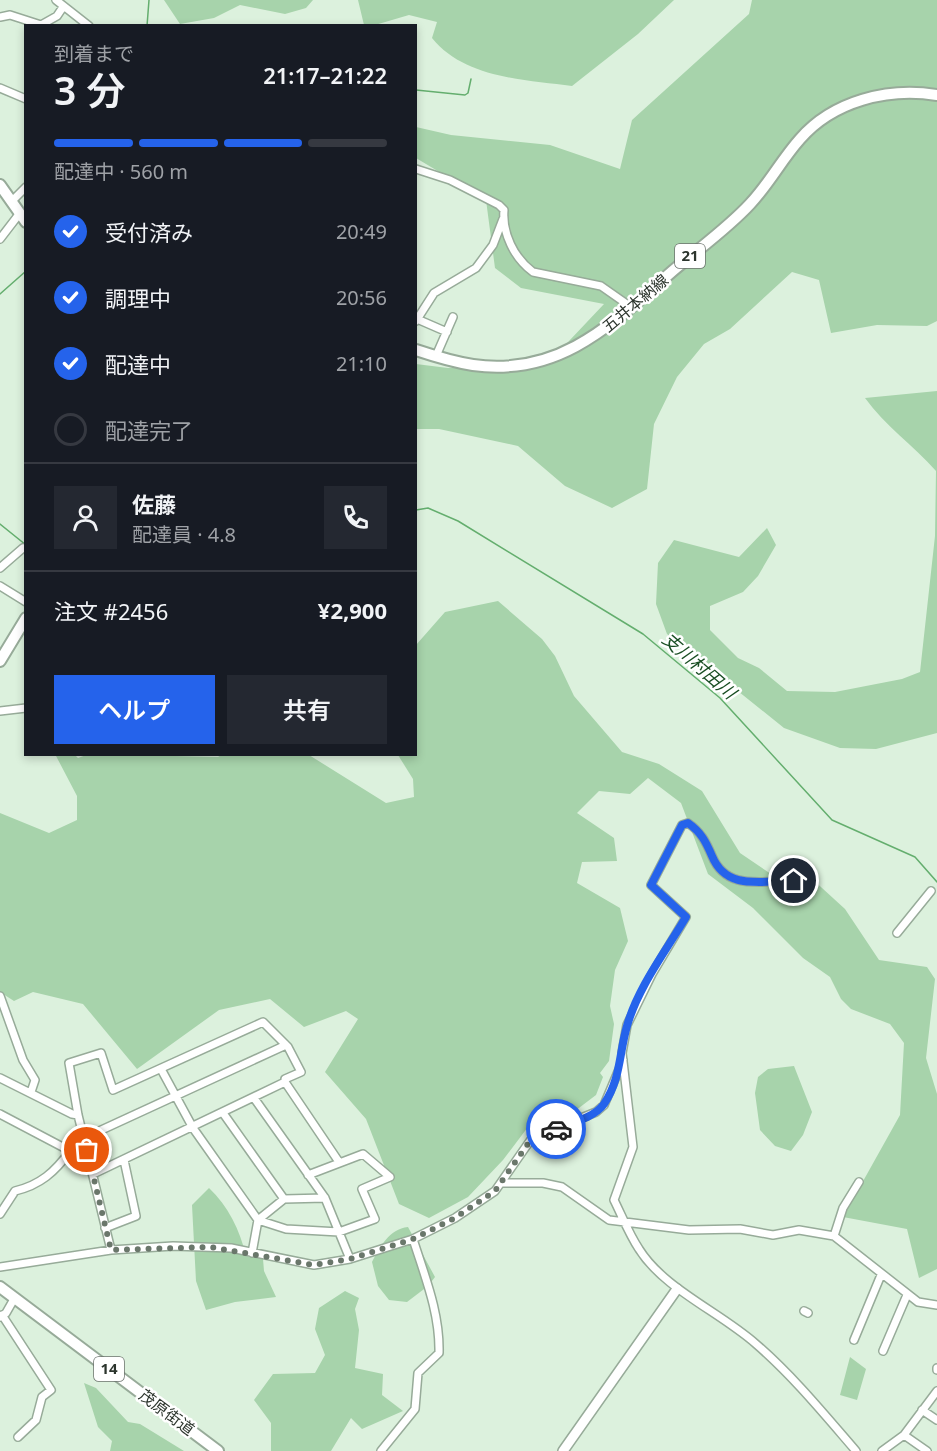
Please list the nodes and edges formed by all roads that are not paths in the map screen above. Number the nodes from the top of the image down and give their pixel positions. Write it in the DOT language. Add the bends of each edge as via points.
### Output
graph roads {
  1 [pos="56,0"];
  2 [pos="63,7"];
  3 [pos="0,17"];
  4 [pos="38,24"];
  5 [pos="43,24"];
  6 [pos="87,24"];
  7 [pos="0,88"];
  8 [pos="937,95"];
  9 [pos="24,98"];
  10 [pos="417,169"];
  11 [pos="0,185"];
  12 [pos="24,189"];
  13 [pos="12,201"];
  14 [pos="23,217"];
  15 [pos="503,219"];
  16 [pos="0,239"];
  17 [pos="632,307"];
  18 [pos="453,317"];
  19 [pos="417,318"];
  20 [pos="417,320"];
  21 [pos="447,332"];
  22 [pos="417,350"];
  23 [pos="436,356"];
  24 [pos="22,548"];
  25 [pos="0,568"];
  26 [pos="0,586"];
  27 [pos="24,601"];
  28 [pos="24,621"];
  29 [pos="0,661"];
  30 [pos="24,708"];
  31 [pos="0,711"];
  32 [pos="794,881"];
  33 [pos="931,891"];
  34 [pos="897,933"];
  35 [pos="0,996"];
  36 [pos="286,1045"];
  37 [pos="623,1060"];
  38 [pos="161,1069"];
  39 [pos="0,1078"];
  40 [pos="285,1082"];
  41 [pos="31,1092"];
  42 [pos="176,1097"];
  43 [pos="254,1098"];
  44 [pos="223,1113"];
  45 [pos="0,1114"];
  46 [pos="78,1115"];
  47 [pos="193,1128"];
  48 [pos="84,1138"];
  49 [pos="70,1151"];
  50 [pos="124,1160"];
  51 [pos="91,1161"];
  52 [pos="339,1162"];
  53 [pos="93,1174"];
  54 [pos="308,1175"];
  55 [pos="859,1182"];
  56 [pos="502,1183"];
  57 [pos="325,1198"];
  58 [pos="284,1199"];
  59 [pos="0,1214"];
  60 [pos="258,1220"];
  61 [pos="625,1222"];
  62 [pos="105,1228"];
  63 [pos="339,1232"];
  64 [pos="834,1236"];
  65 [pos="413,1239"];
  66 [pos="111,1250"];
  67 [pos="252,1253"];
  68 [pos="350,1259"];
  69 [pos="0,1267"];
  70 [pos="881,1275"];
  71 [pos="0,1287"];
  72 [pos="676,1289"];
  73 [pos="907,1294"];
  74 [pos="0,1296"];
  75 [pos="14,1299"];
  76 [pos="937,1305"];
  77 [pos="1,1316"];
  78 [pos="854,1340"];
  79 [pos="883,1351"];
  80 [pos="937,1391"];
  81 [pos="922,1410"];
  82 [pos="937,1420"];
  83 [pos="904,1435"];
  84 [pos="18,1437"];
  85 [pos="218,1451"];
  86 [pos="381,1451"];
  87 [pos="563,1451"];
  88 [pos="856,1451"];
  89 [pos="882,1451"];
  90 [pos="927,1451"];
  1 -- 2 [label="street"];
  2 -- 5 [label="street" via="57,16"];
  2 -- 6 [label="street"];
  3 -- 4 [label="street" via="10,15"];
  7 -- 9 [label="street"];
  8 -- 17 [label="main road, 五井本納線 / 21" via="881,95 857,101 818,123 795,144 750,205"];
  10 -- 15 [label="street" via="495,201 504,210"];
  11 -- 13 [label="main road"];
  12 -- 13 [label="street"];
  13 -- 14 [label="main road"];
  14 -- 16 [label="street"];
  15 -- 17 [label="street" via="510,244 533,272 601,286"];
  15 -- 19 [label="street" via="493,245 476,268 434,293"];
  17 -- 23 [label="main road, 五井本納線 / 21" via="595,336 556,356 500,367"];
  18 -- 21 [label="street"];
  20 -- 21 [label="street"];
  21 -- 23 [label="street"];
  22 -- 23 [label="main road, 五井本納線 / 21"];
  24 -- 25 [label="street"];
  26 -- 27 [label="street"];
  28 -- 29 [label="main road"];
  30 -- 31 [label="street"];
  32 -- 37 [label="street" via="740,882 723,874 697,829 688,823 682,825 651,885 686,917 627,1025"];
  33 -- 34 [label="street"];
  35 -- 41 [label="street" via="35,1080"];
  36 -- 38 [label="street" via="263,1022"];
  36 -- 40 [label="street" via="301,1072"];
  36 -- 42 [label="street"];
  37 -- 56 [label="street" via="604,1105 596,1113 532,1138"];
  37 -- 61 [label="street" via="633,1147 614,1200"];
  38 -- 42 [label="street"];
  38 -- 46 [label="street" via="113,1090 100,1053 69,1063"];
  39 -- 41 [label="street"];
  40 -- 43 [label="street"];
  40 -- 52 [label="street"];
  41 -- 46 [label="street"];
  42 -- 47 [label="street"];
  42 -- 48 [label="street"];
  43 -- 44 [label="street"];
  43 -- 54 [label="street"];
  44 -- 47 [label="street"];
  44 -- 58 [label="street"];
  45 -- 49 [label="street"];
  46 -- 48 [label="street"];
  47 -- 50 [label="street"];
  47 -- 60 [label="street"];
  48 -- 51 [label="street"];
  49 -- 51 [label="street"];
  49 -- 59 [label="street" via="58,1169 32,1187 15,1191"];
  50 -- 53 [label="street"];
  50 -- 62 [label="street" via="136,1216"];
  51 -- 53 [label="street"];
  52 -- 54 [label="street"];
  52 -- 63 [label="street" via="363,1154 390,1176 362,1189 375,1219"];
  53 -- 62 [label="street"];
  54 -- 57 [label="street"];
  55 -- 64 [label="street" via="843,1208"];
  56 -- 61 [label="street" via="562,1187 596,1213"];
  56 -- 65 [label="street" via="455,1218"];
  57 -- 58 [label="street"];
  57 -- 63 [label="street"];
  58 -- 60 [label="street"];
  60 -- 63 [label="street" via="286,1229"];
  60 -- 67 [label="street"];
  61 -- 64 [label="street" via="689,1230 740,1228 772,1235 799,1230"];
  61 -- 72 [label="street" via="638,1249"];
  62 -- 66 [label="street"];
  63 -- 68 [label="street"];
  64 -- 70 [label="street"];
  65 -- 68 [label="street"];
  65 -- 86 [label="street" via="435,1308 440,1330 439,1353 418,1373 415,1409"];
  66 -- 67 [label="street" via="210,1247"];
  66 -- 69 [label="street"];
  67 -- 68 [label="street" via="314,1265"];
  70 -- 73 [label="street"];
  70 -- 78 [label="street"];
  71 -- 75 [label="main road, 茂原街道 / 14"];
  72 -- 87 [label="street"];
  72 -- 88 [label="street" via="730,1322 787,1372"];
  73 -- 76 [label="street" via="918,1302"];
  73 -- 79 [label="street"];
  74 -- 75 [label="street"];
  75 -- 77 [label="street"];
  75 -- 85 [label="main road, 茂原街道 / 14"];
  77 -- 84 [label="street" via="51,1390 42,1398 36,1420"];
  80 -- 81 [label="street"];
  81 -- 82 [label="street"];
  81 -- 83 [label="street"];
  83 -- 89 [label="street"];
  83 -- 90 [label="street"];
}
